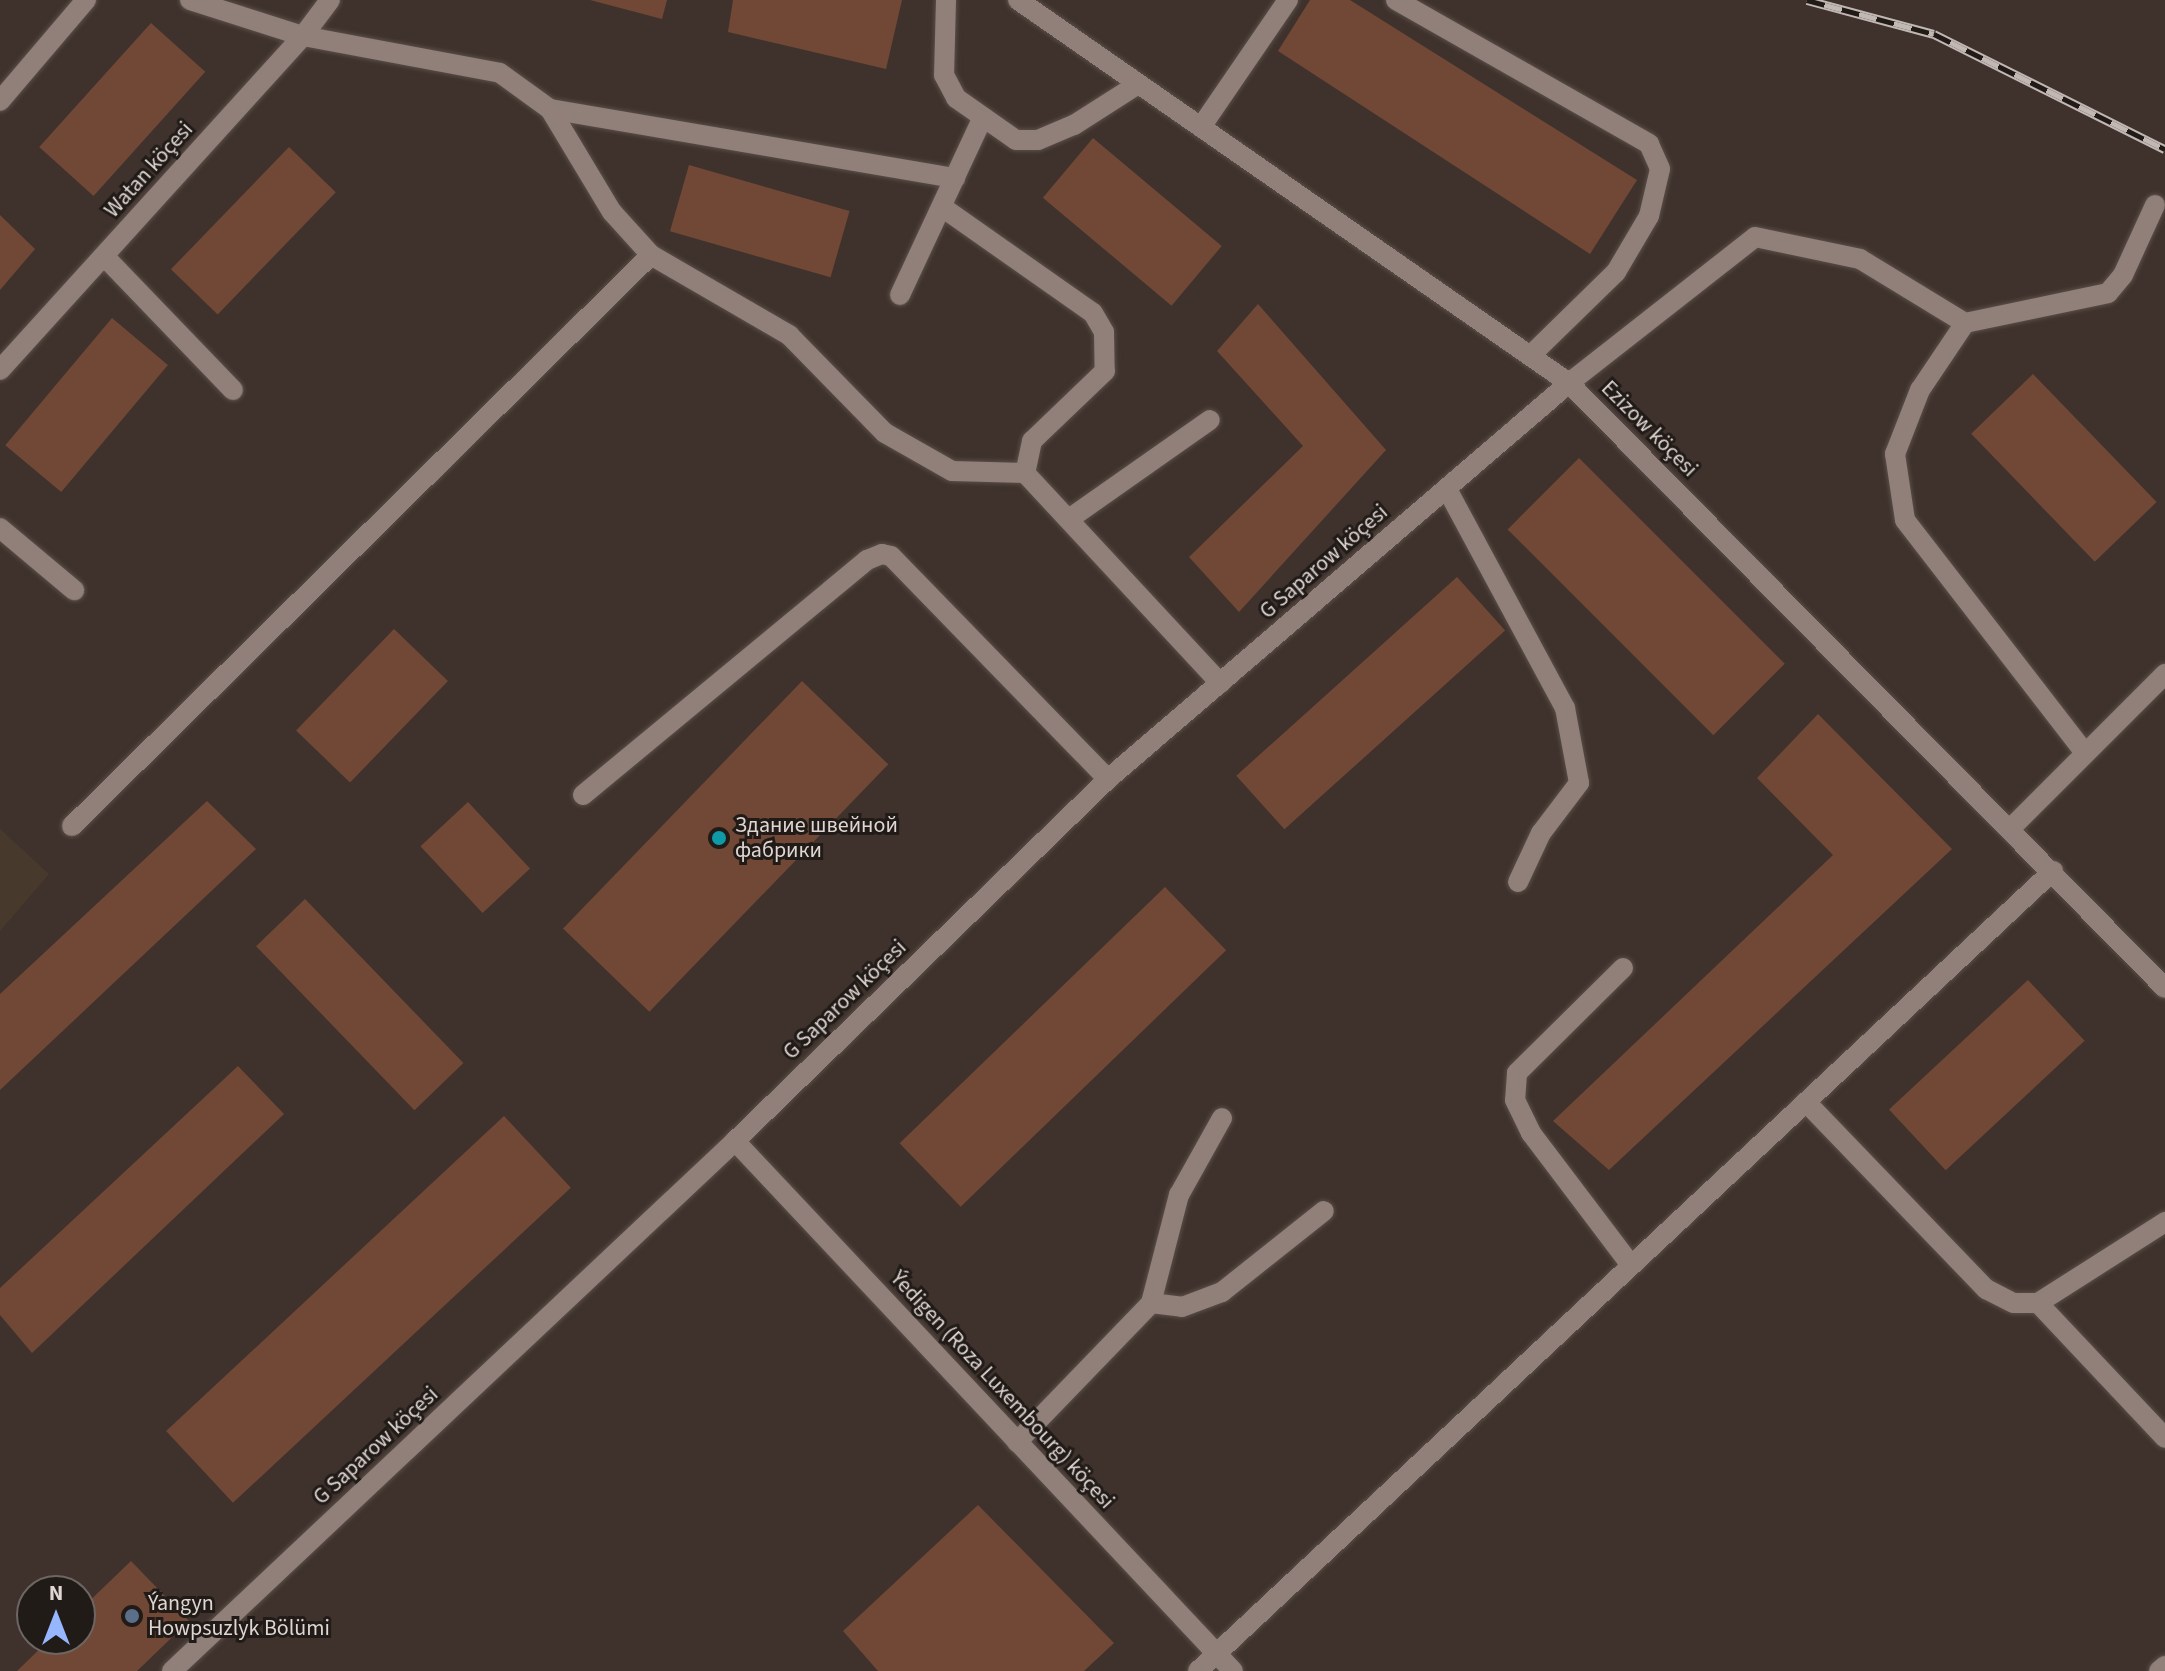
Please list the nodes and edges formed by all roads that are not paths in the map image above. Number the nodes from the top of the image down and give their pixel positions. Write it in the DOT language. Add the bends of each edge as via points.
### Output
graph roads {
  1 [pos="86,0"];
  2 [pos="190,0"];
  3 [pos="330,0"];
  4 [pos="946,0"];
  5 [pos="1018,0"];
  6 [pos="1288,0"];
  7 [pos="1396,0"];
  8 [pos="303,36"];
  9 [pos="1138,84"];
  10 [pos="0,101"];
  11 [pos="550,109"];
  12 [pos="983,117"];
  13 [pos="1201,127"];
  14 [pos="955,178"];
  15 [pos="2155,205"];
  16 [pos="942,207"];
  17 [pos="651,255"];
  18 [pos="104,256"];
  19 [pos="900,295"];
  20 [pos="1965,323"];
  21 [pos="1530,356"];
  22 [pos="0,370"];
  23 [pos="1569,383"];
  24 [pos="233,390"];
  25 [pos="1210,420"];
  26 [pos="1025,473"];
  27 [pos="1447,489"];
  28 [pos="1069,519"];
  29 [pos="0,528"];
  30 [pos="74,590"];
  31 [pos="2165,674"];
  32 [pos="1220,683"];
  33 [pos="2085,753"];
  34 [pos="1108,779"];
  35 [pos="583,795"];
  36 [pos="72,826"];
  37 [pos="2011,828"];
  38 [pos="2053,871"];
  39 [pos="1518,882"];
  40 [pos="1623,968"];
  41 [pos="2165,988"];
  42 [pos="1806,1102"];
  43 [pos="1222,1118"];
  44 [pos="735,1141"];
  45 [pos="1324,1211"];
  46 [pos="2165,1222"];
  47 [pos="1631,1265"];
  48 [pos="1151,1303"];
  49 [pos="2038,1303"];
  50 [pos="2165,1438"];
  51 [pos="1017,1442"];
  52 [pos="1217,1654"];
  53 [pos="2165,1666"];
  54 [pos="172,1671"];
  55 [pos="1198,1671"];
  56 [pos="1233,1671"];
  57 [pos="2159,1671"];
  1 -- 10 [label="street"];
  2 -- 8 [label="street"];
  3 -- 8 [label="street, Watan köçesi"];
  4 -- 12 [label="street" via="944,75 956,98"];
  5 -- 9 [label="street, Ezizow köçesi"];
  6 -- 13 [label="street"];
  7 -- 21 [label="street" via="1649,144 1660,169 1649,216 1616,272"];
  8 -- 11 [label="street" via="500,73"];
  8 -- 18 [label="street, Watan köçesi"];
  9 -- 12 [label="street" via="1074,125 1038,140 1016,140"];
  9 -- 13 [label="street, Ezizow köçesi"];
  11 -- 14 [label="street"];
  11 -- 17 [label="street" via="612,212"];
  12 -- 14 [label="street"];
  13 -- 21 [label="street, Ezizow köçesi"];
  14 -- 16 [label="street"];
  15 -- 20 [label="street" via="2123,275 2108,293"];
  16 -- 19 [label="street"];
  16 -- 26 [label="street" via="1093,313 1104,332 1105,371 1032,441"];
  17 -- 26 [label="street" via="789,335 885,433 952,471"];
  17 -- 36 [label="street"];
  18 -- 22 [label="street, Watan köçesi"];
  18 -- 24 [label="street"];
  20 -- 23 [label="street, G Saparow köçesi" via="1860,259 1755,237"];
  20 -- 33 [label="street" via="1920,390 1895,454 1905,520"];
  21 -- 23 [label="street, Ezizow köçesi"];
  23 -- 27 [label="street, G Saparow köçesi"];
  23 -- 37 [label="street, Ezizow köçesi"];
  25 -- 28 [label="street"];
  26 -- 28 [label="street"];
  27 -- 32 [label="street, G Saparow köçesi"];
  27 -- 39 [label="street" via="1565,708 1579,783 1541,833"];
  28 -- 32 [label="street"];
  29 -- 30 [label="street"];
  31 -- 33 [label="street"];
  32 -- 34 [label="street, G Saparow köçesi"];
  33 -- 37 [label="street"];
  34 -- 35 [label="street" via="891,556 882,554 867,560"];
  34 -- 44 [label="street, G Saparow köçesi"];
  37 -- 38 [label="street, Ezizow köçesi"];
  38 -- 41 [label="street, Ezizow köçesi"];
  38 -- 42 [label="street"];
  40 -- 47 [label="street" via="1517,1073 1515,1100 1531,1133"];
  42 -- 47 [label="street"];
  42 -- 49 [label="street" via="1986,1289 2014,1303"];
  43 -- 48 [label="street" via="1179,1195"];
  44 -- 51 [label="street, Ýedigen (Roza Luxembourg) köçesi"];
  44 -- 54 [label="street, G Saparow köçesi"];
  45 -- 48 [label="street" via="1222,1292 1182,1307"];
  46 -- 49 [label="street"];
  47 -- 52 [label="street"];
  48 -- 51 [label="street"];
  49 -- 50 [label="street"];
  51 -- 52 [label="street, Ýedigen (Roza Luxembourg) köçesi"];
  52 -- 55 [label="street"];
  52 -- 56 [label="street, Ýedigen (Roza Luxembourg) köçesi"];
  53 -- 57 [label="street"];
}
